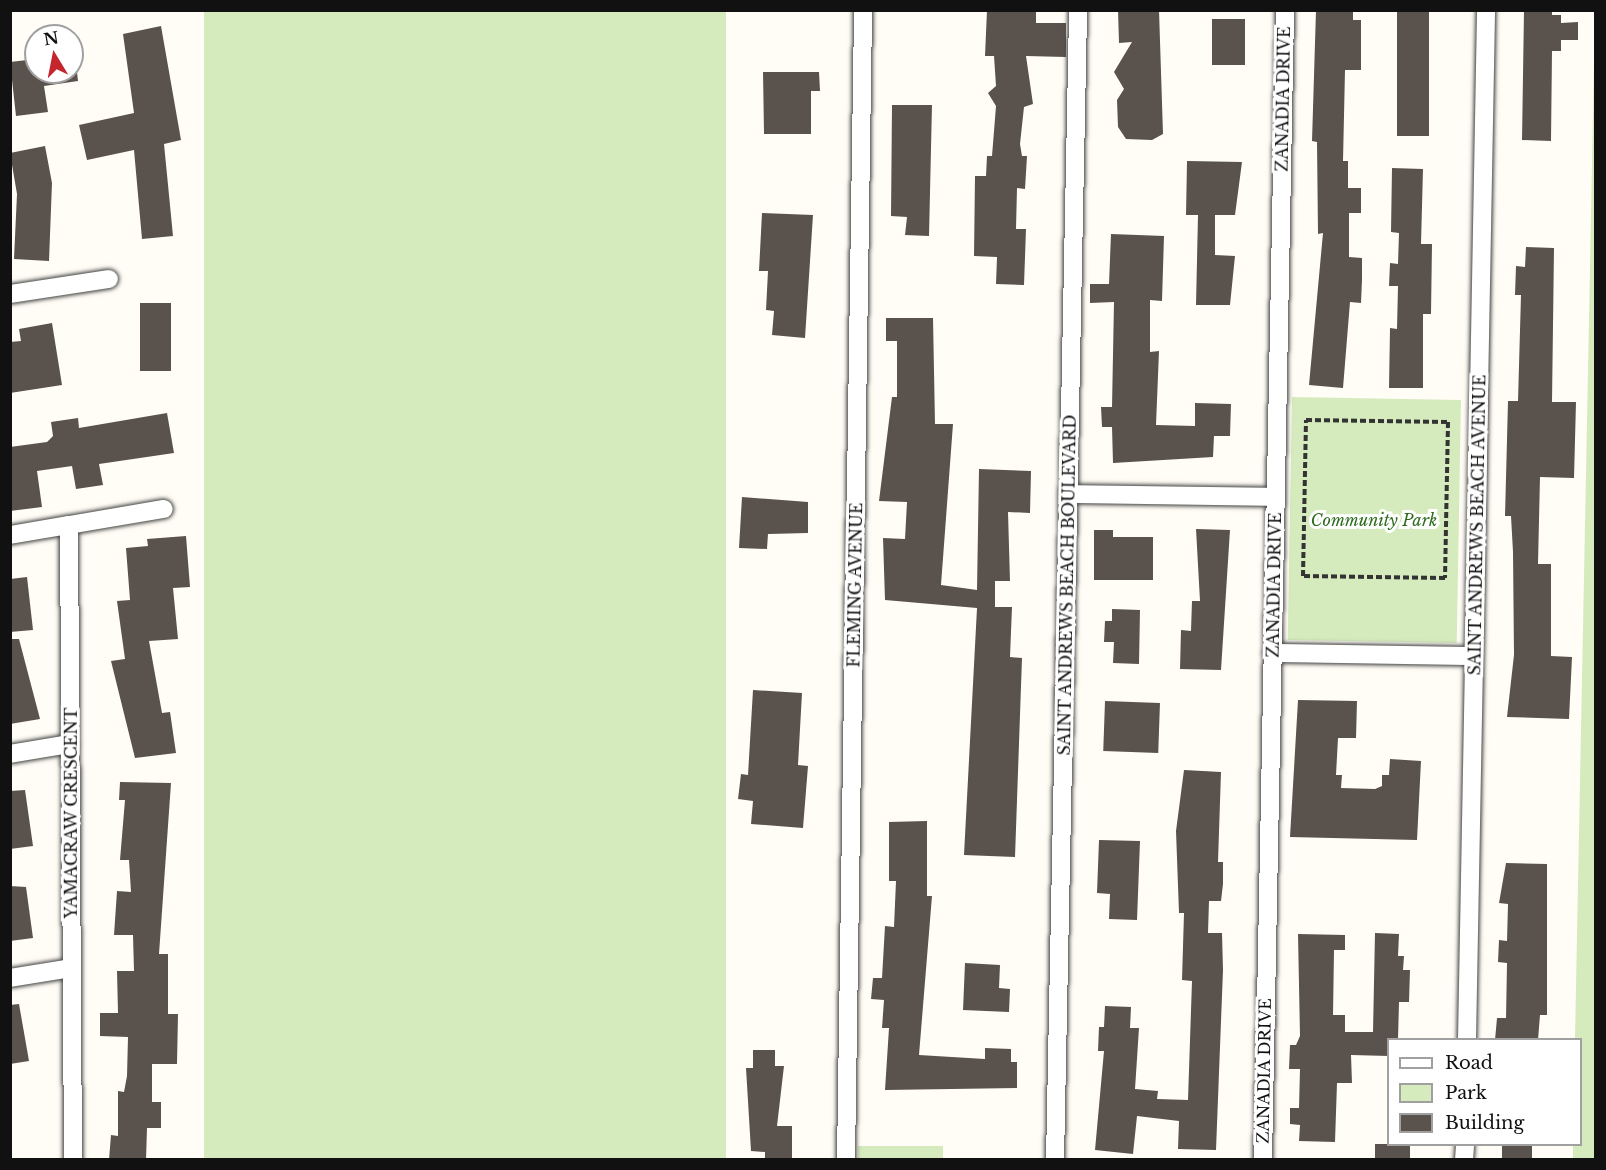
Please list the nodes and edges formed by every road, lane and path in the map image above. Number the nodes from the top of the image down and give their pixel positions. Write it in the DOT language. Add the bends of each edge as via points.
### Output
graph roads {
  1 [pos="863,10"];
  2 [pos="1078,10"];
  3 [pos="1285,10"];
  4 [pos="1486,10"];
  5 [pos="109,279"];
  6 [pos="10,294"];
  7 [pos="1306,420"];
  8 [pos="1068,494"];
  9 [pos="1275,497"];
  10 [pos="164,509"];
  11 [pos="69,525"];
  12 [pos="10,535"];
  13 [pos="1272,653"];
  14 [pos="1474,656"];
  15 [pos="70,744"];
  16 [pos="10,754"];
  17 [pos="71,968"];
  18 [pos="10,978"];
  19 [pos="1467,1038"];
  20 [pos="73,1160"];
  21 [pos="846,1160"];
  22 [pos="1055,1160"];
  23 [pos="1263,1160"];
  1 -- 21 [label="street, FLEMING AVENUE"];
  2 -- 8 [label="street, SAINT ANDREWS BEACH BOULEVARD"];
  3 -- 9 [label="street, ZANADIA DRIVE"];
  4 -- 14 [label="street, SAINT ANDREWS BEACH AVENUE"];
  5 -- 6 [label="street"];
  7 -- 7 [label="path" via="1448,422 1445,578 1303,576"];
  8 -- 9 [label="street"];
  8 -- 22 [label="street, SAINT ANDREWS BEACH BOULEVARD"];
  9 -- 13 [label="street, ZANADIA DRIVE"];
  10 -- 11 [label="street"];
  11 -- 12 [label="street"];
  11 -- 15 [label="street, YAMACRAW CRESCENT"];
  13 -- 14 [label="street"];
  13 -- 23 [label="street, ZANADIA DRIVE"];
  14 -- 19 [label="street, SAINT ANDREWS BEACH AVENUE"];
  15 -- 16 [label="street"];
  15 -- 17 [label="street, YAMACRAW CRESCENT"];
  17 -- 18 [label="street"];
  17 -- 20 [label="street, YAMACRAW CRESCENT"];
}
